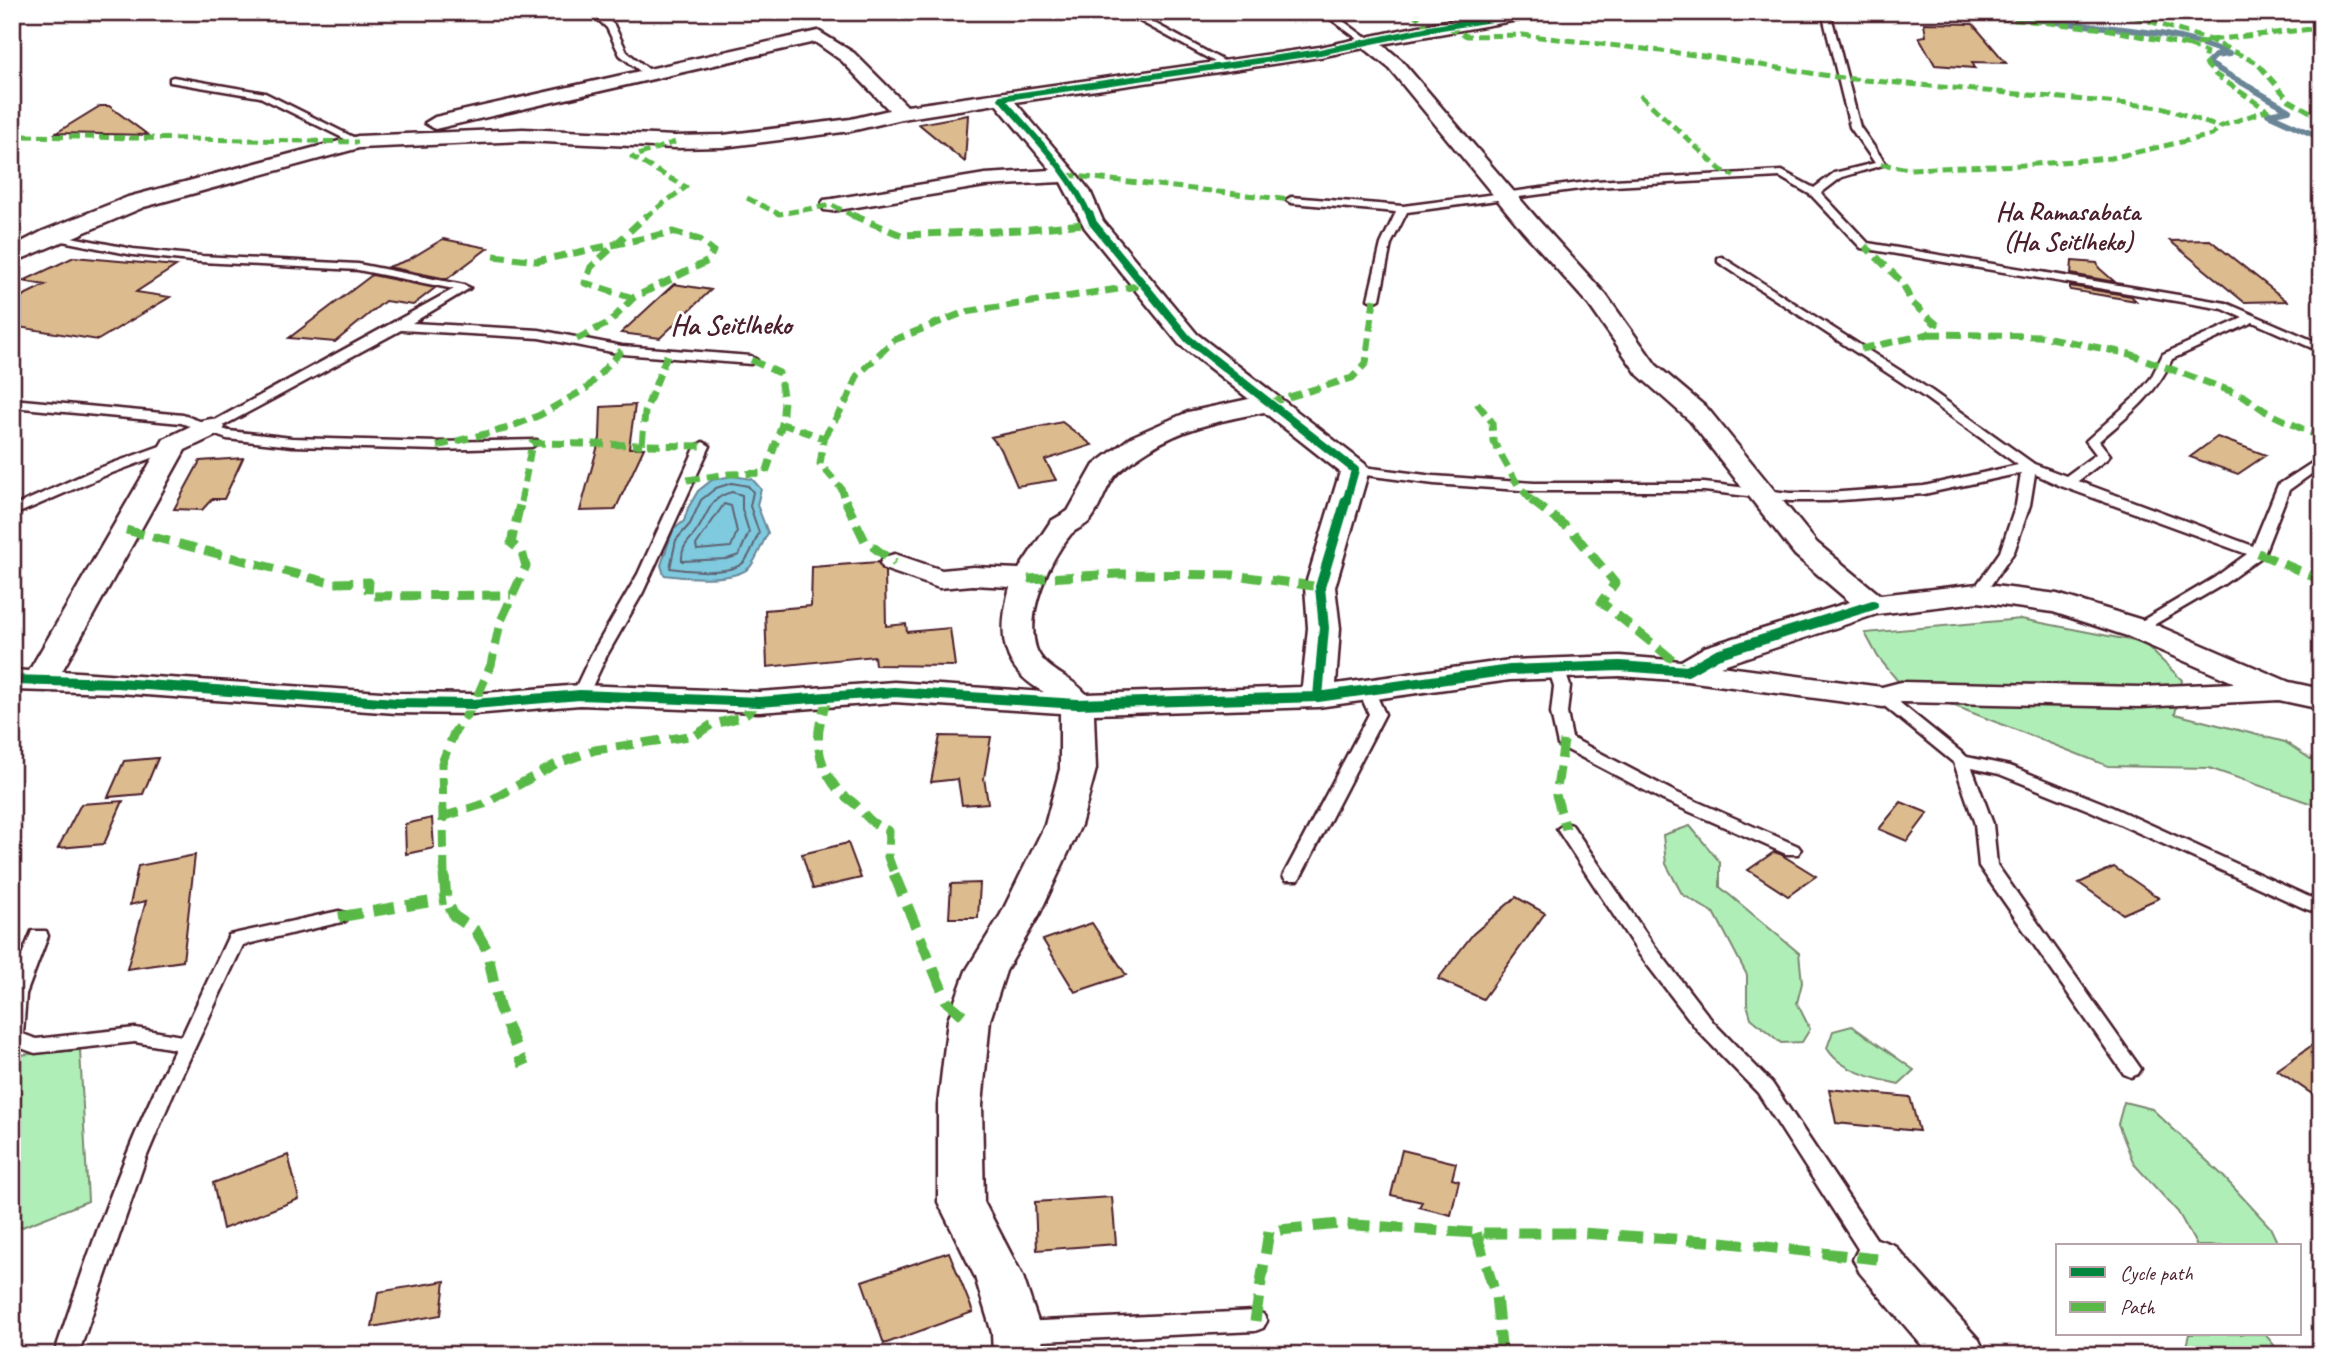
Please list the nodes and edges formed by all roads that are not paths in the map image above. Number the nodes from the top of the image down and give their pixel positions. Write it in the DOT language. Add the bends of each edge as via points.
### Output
graph roads {
  1 [pos="594,12"];
  2 [pos="1128,12"];
  3 [pos="1325,12"];
  4 [pos="1535,12"];
  5 [pos="1826,12"];
  6 [pos="1369,43"];
  7 [pos="1229,66"];
  8 [pos="649,74"];
  9 [pos="173,80"];
  10 [pos="1001,98"];
  11 [pos="902,113"];
  12 [pos="358,142"];
  13 [pos="1068,175"];
  14 [pos="1815,193"];
  15 [pos="1505,196"];
  16 [pos="1291,200"];
  17 [pos="832,205"];
  18 [pos="1403,209"];
  19 [pos="51,236"];
  20 [pos="12,237"];
  21 [pos="12,256"];
  22 [pos="1722,260"];
  23 [pos="1374,299"];
  24 [pos="2253,318"];
  25 [pos="399,326"];
  26 [pos="2321,348"];
  27 [pos="751,360"];
  28 [pos="12,403"];
  29 [pos="1269,403"];
  30 [pos="211,427"];
  31 [pos="532,443"];
  32 [pos="174,445"];
  33 [pos="703,446"];
  34 [pos="2321,461"];
  35 [pos="2029,467"];
  36 [pos="1355,470"];
  37 [pos="2066,483"];
  38 [pos="1758,491"];
  39 [pos="12,512"];
  40 [pos="2258,554"];
  41 [pos="895,562"];
  42 [pos="1028,579"];
  43 [pos="1978,593"];
  44 [pos="1873,605"];
  45 [pos="2138,629"];
  46 [pos="1556,668"];
  47 [pos="1687,671"];
  48 [pos="27,679"];
  49 [pos="1366,690"];
  50 [pos="2279,690"];
  51 [pos="580,695"];
  52 [pos="1318,696"];
  53 [pos="1883,697"];
  54 [pos="2321,699"];
  55 [pos="1077,704"];
  56 [pos="1962,761"];
  57 [pos="1566,828"];
  58 [pos="1792,850"];
  59 [pos="1292,876"];
  60 [pos="2312,905"];
  61 [pos="339,917"];
  62 [pos="39,936"];
  63 [pos="188,1044"];
  64 [pos="2131,1069"];
  65 [pos="1877,1259"];
  66 [pos="1255,1321"];
  67 [pos="1018,1344"];
  68 [pos="66,1355"];
  69 [pos="1961,1355"];
  1 -- 8 [label="lane" via="611,27 623,52"];
  2 -- 7 [label="lane"];
  3 -- 6 [label="lane"];
  4 -- 6 [label="street"];
  5 -- 14 [label="lane" via="1855,127 1881,164 1838,175"];
  6 -- 7 [label="street"];
  6 -- 15 [label="street" via="1395,64"];
  7 -- 10 [label="street"];
  8 -- 11 [label="street" via="818,36 848,57"];
  8 -- 12 [label="street"];
  9 -- 12 [label="lane" via="262,95"];
  10 -- 11 [label="street"];
  10 -- 13 [label="street"];
  11 -- 12 [label="street" via="824,129 723,141 509,135"];
  12 -- 19 [label="street" via="136,202"];
  13 -- 17 [label="street" via="985,180"];
  13 -- 29 [label="street" via="1093,223 1188,339"];
  14 -- 15 [label="lane" via="1782,174 1595,184"];
  14 -- 24 [label="lane" via="1865,246 2226,306"];
  15 -- 18 [label="lane"];
  15 -- 38 [label="street" via="1598,300 1647,370 1699,415"];
  16 -- 18 [label="lane"];
  18 -- 23 [label="lane" via="1386,244"];
  19 -- 20 [label="street"];
  19 -- 21 [label="street"];
  19 -- 25 [label="lane" via="201,259 358,267 464,288"];
  22 -- 35 [label="lane" via="1928,394"];
  24 -- 26 [label="lane"];
  24 -- 37 [label="lane" via="2167,357 2141,398 2092,441 2103,455"];
  25 -- 27 [label="lane" via="539,334 622,350"];
  25 -- 30 [label="lane"];
  28 -- 30 [label="lane" via="183,419"];
  29 -- 36 [label="street"];
  29 -- 42 [label="street" via="1197,418 1141,443 1104,471 1079,516 1060,527"];
  30 -- 31 [label="lane" via="227,435 292,442 391,446"];
  30 -- 32 [label="street"];
  32 -- 39 [label="lane"];
  32 -- 48 [label="street"];
  33 -- 51 [label="lane" via="635,594"];
  34 -- 40 [label="lane" via="2283,488"];
  35 -- 37 [label="lane"];
  35 -- 38 [label="lane" via="1924,490 1828,497"];
  35 -- 43 [label="lane" via="2023,505 2007,552"];
  36 -- 38 [label="lane" via="1534,487"];
  36 -- 52 [label="street" via="1320,587 1324,628"];
  37 -- 40 [label="lane"];
  38 -- 44 [label="street" via="1806,549"];
  40 -- 45 [label="lane"];
  41 -- 42 [label="street" via="939,579"];
  42 -- 55 [label="street" via="1018,623 1020,648 1030,665 1066,690"];
  43 -- 44 [label="street"];
  43 -- 45 [label="street" via="2057,603"];
  44 -- 47 [label="street" via="1717,654"];
  45 -- 50 [label="street"];
  46 -- 47 [label="street"];
  46 -- 49 [label="street"];
  46 -- 58 [label="lane" via="1562,686 1559,713 1564,741 1669,796"];
  47 -- 53 [label="street"];
  48 -- 51 [label="street" via="396,703 474,704"];
  49 -- 52 [label="street"];
  49 -- 59 [label="lane" via="1377,714"];
  50 -- 53 [label="street" via="2197,696 1901,692"];
  50 -- 54 [label="street"];
  51 -- 55 [label="street" via="759,702 894,692"];
  52 -- 55 [label="street"];
  53 -- 56 [label="lane"];
  55 -- 67 [label="street" via="1078,769 1063,824 1020,915 986,971 969,1020 960,1105 961,1202 999,1277"];
  56 -- 60 [label="lane" via="2004,770 2097,807"];
  56 -- 64 [label="lane" via="1985,823 1990,845 1987,866"];
  57 -- 65 [label="lane" via="1646,949 1706,1027 1765,1088"];
  61 -- 63 [label="lane" via="236,940"];
  62 -- 63 [label="lane" via="16,994 13,1038 35,1046 135,1035"];
  63 -- 68 [label="lane" via="101,1246"];
  65 -- 69 [label="street"];
  66 -- 67 [label="lane"];
}
